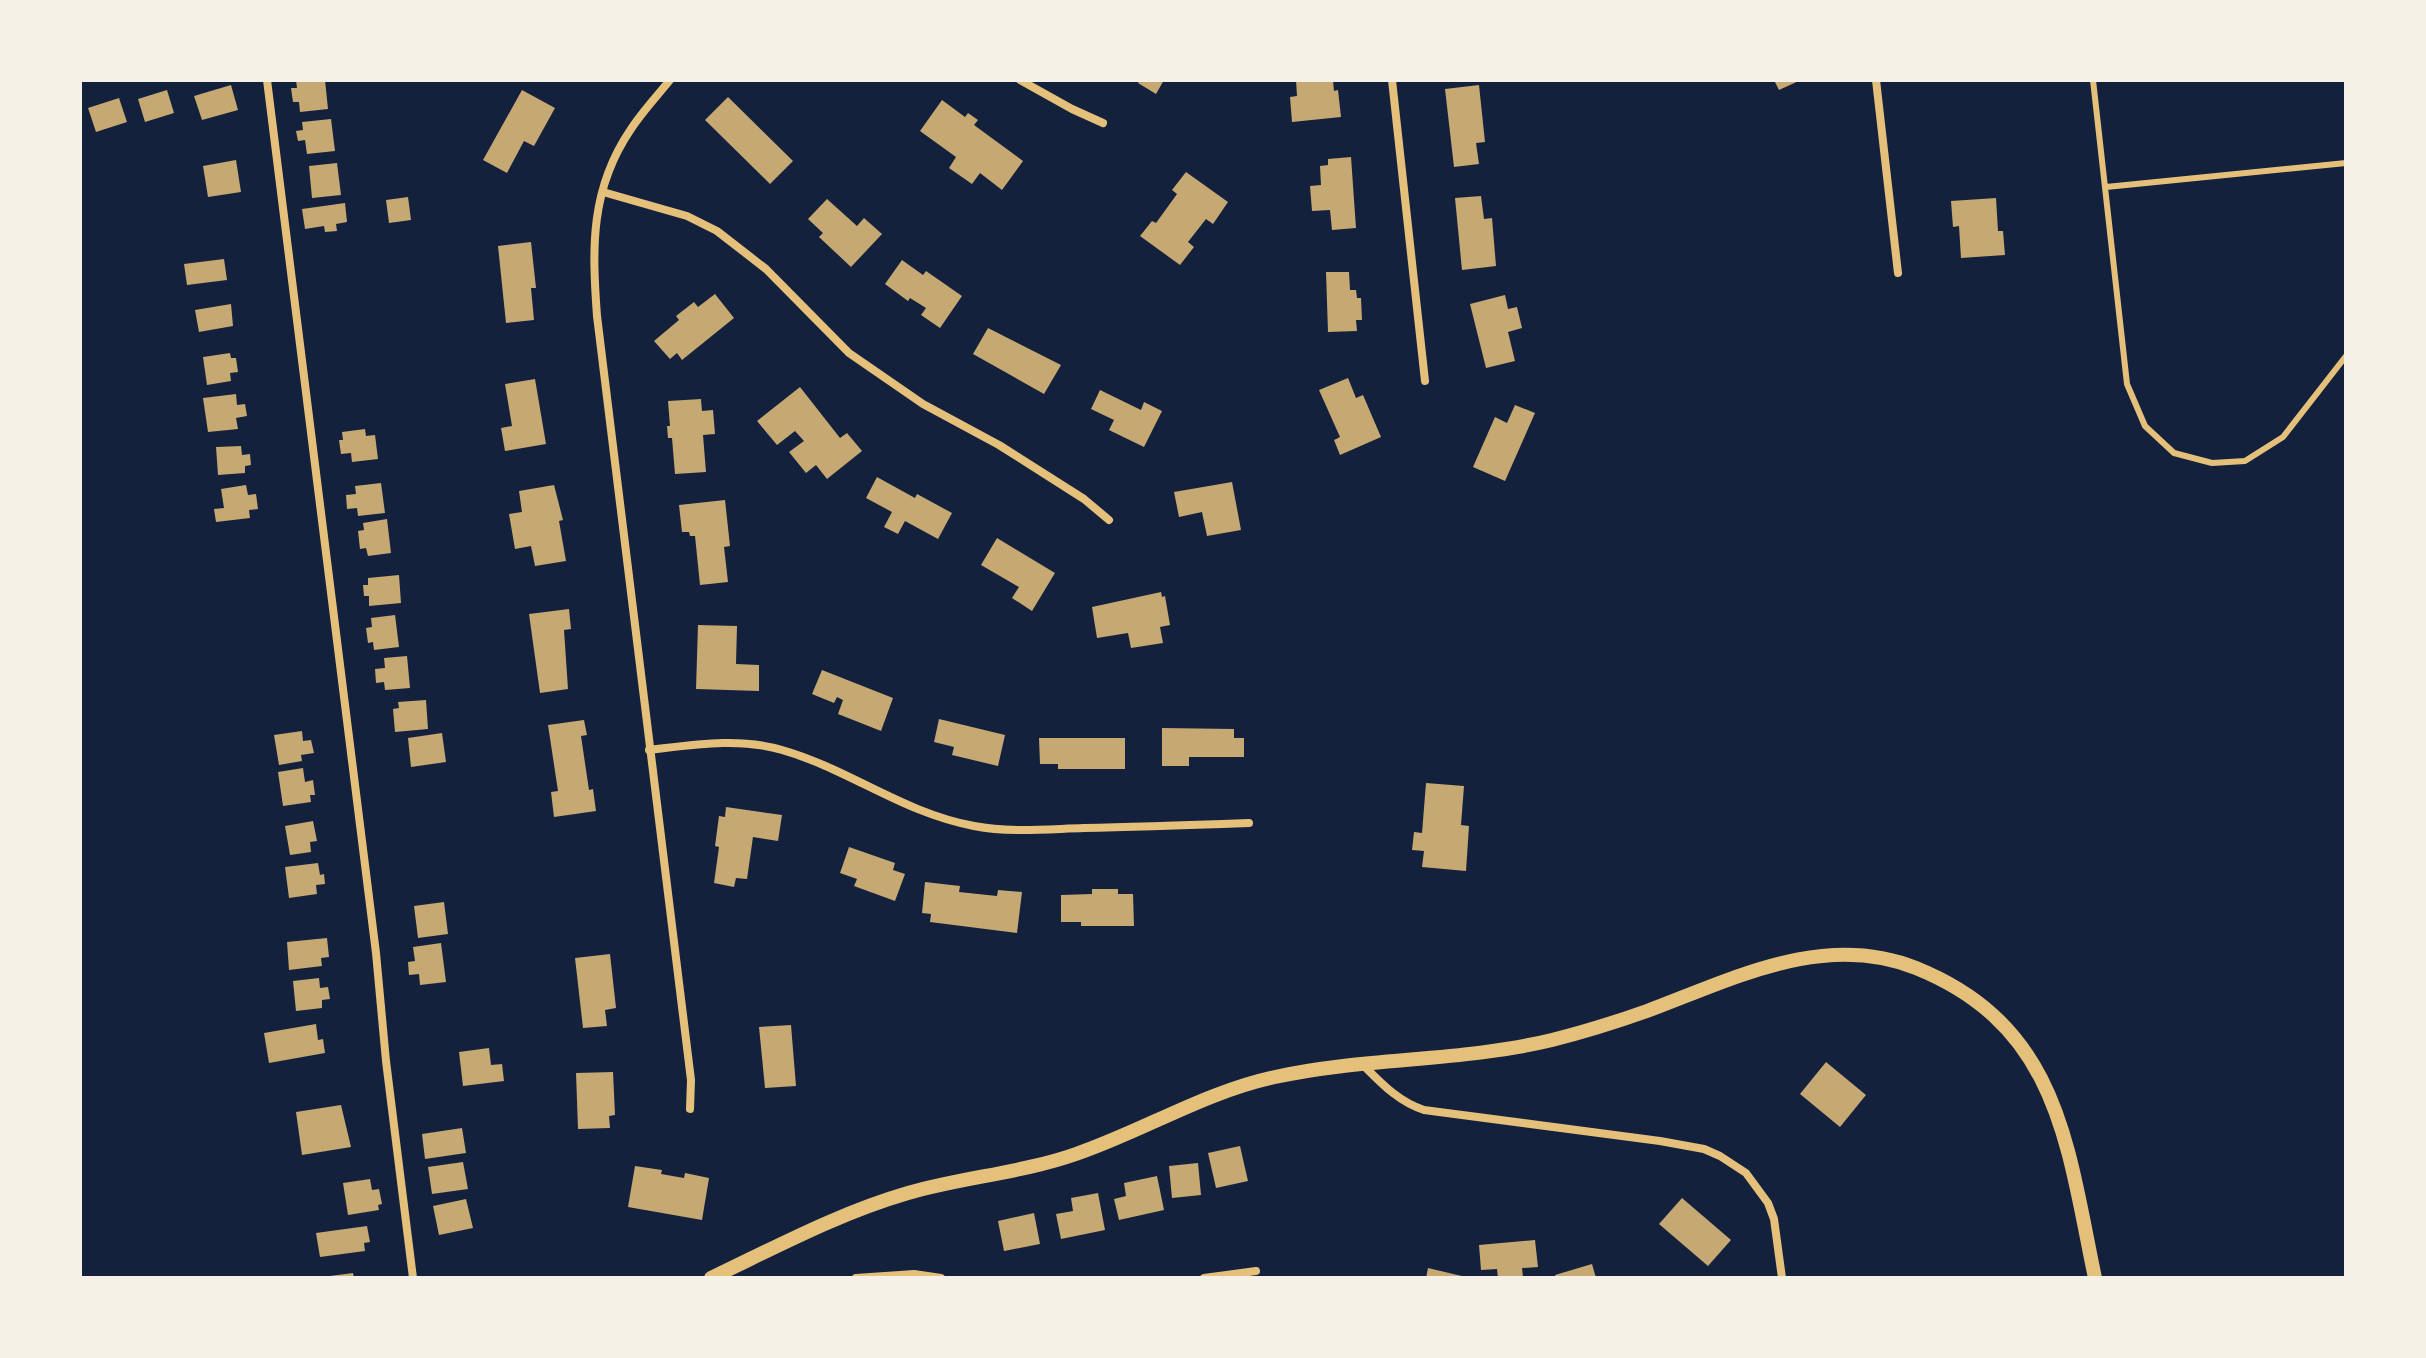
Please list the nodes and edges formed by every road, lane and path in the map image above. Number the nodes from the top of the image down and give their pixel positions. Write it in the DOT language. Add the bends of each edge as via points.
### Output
graph roads {
  1 [pos="267,80"];
  2 [pos="670,80"];
  3 [pos="1020,80"];
  4 [pos="1392,80"];
  5 [pos="1876,80"];
  6 [pos="2093,80"];
  7 [pos="1103,123"];
  8 [pos="2346,163"];
  9 [pos="2106,187"];
  10 [pos="603,192"];
  11 [pos="1898,273"];
  12 [pos="2346,356"];
  13 [pos="1425,381"];
  14 [pos="1109,520"];
  15 [pos="649,750"];
  16 [pos="1249,823"];
  17 [pos="1364,1066"];
  18 [pos="690,1109"];
  19 [pos="1256,1271"];
  20 [pos="413,1278"];
  21 [pos="711,1278"];
  22 [pos="856,1278"];
  23 [pos="941,1278"];
  24 [pos="1204,1278"];
  25 [pos="1782,1278"];
  26 [pos="2095,1278"];
  1 -- 20 [label="street"];
  2 -- 10 [label="street" via="630,129"];
  3 -- 7 [label="street"];
  4 -- 13 [label="street"];
  5 -- 11 [label="street"];
  6 -- 9 [label="lane"];
  8 -- 9 [label="lane"];
  9 -- 12 [label="lane" via="2127,384 2145,426 2174,453 2212,463 2245,461 2283,437"];
  10 -- 14 [label="street" via="687,216 717,231 766,269 849,353 923,404 1084,499"];
  10 -- 15 [label="street" via="592,257"];
  15 -- 16 [label="street" via="734,743 781,749 905,806 977,827"];
  15 -- 18 [label="street" via="691,1080"];
  17 -- 21 [label="street" via="1247,1084 1071,1156 911,1192 848,1212"];
  17 -- 25 [label="street" via="1388,1090 1424,1110 1660,1141 1720,1156 1746,1173 1768,1203"];
  17 -- 26 [label="street" via="1560,1038 1728,978 1805,958 1863,954 1889,959 1973,998 2013,1033 2034,1062 2058,1117"];
  19 -- 24 [label="street"];
  22 -- 23 [label="street"];
}
